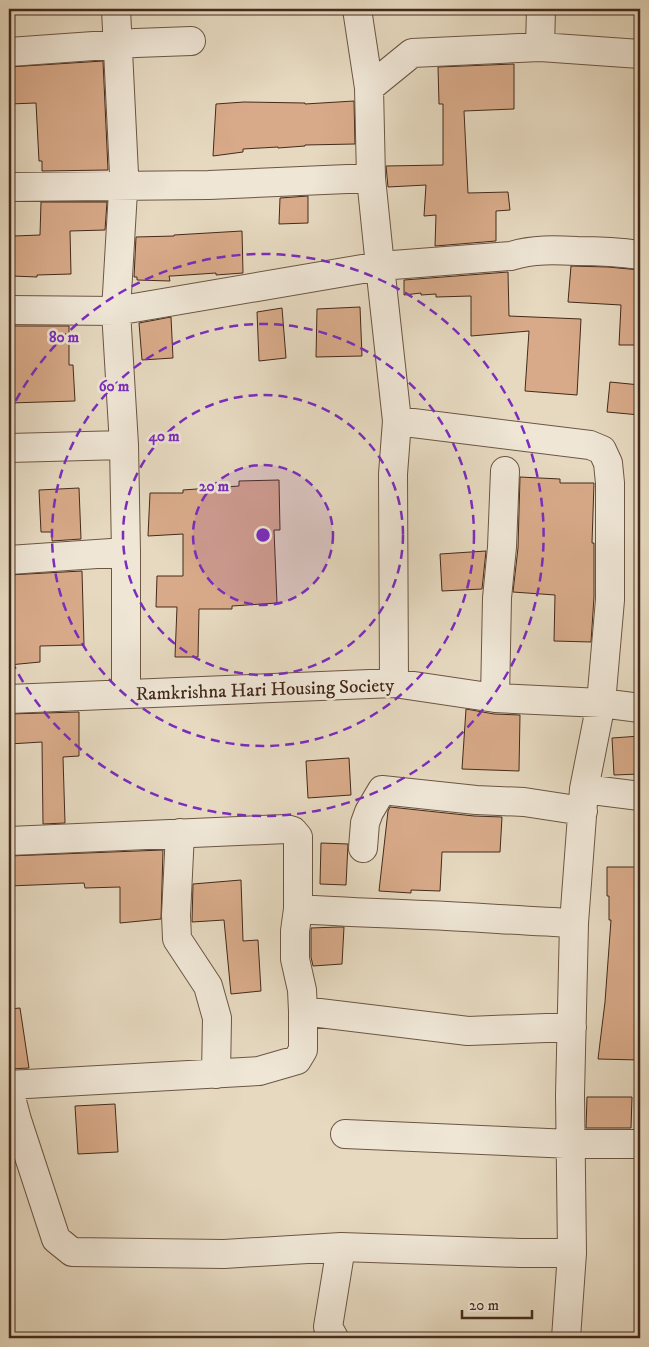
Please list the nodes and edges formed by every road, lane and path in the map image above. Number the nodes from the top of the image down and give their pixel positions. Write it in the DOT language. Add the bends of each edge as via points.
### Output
graph roads {
  1 [pos="116,9"];
  2 [pos="357,9"];
  3 [pos="541,9"];
  4 [pos="191,41"];
  5 [pos="117,44"];
  6 [pos="540,47"];
  7 [pos="9,52"];
  8 [pos="640,54"];
  9 [pos="369,88"];
  10 [pos="372,178"];
  11 [pos="123,186"];
  12 [pos="9,187"];
  13 [pos="640,254"];
  14 [pos="380,266"];
  15 [pos="9,310"];
  16 [pos="116,311"];
  17 [pos="397,421"];
  18 [pos="124,446"];
  19 [pos="9,448"];
  20 [pos="505,470"];
  21 [pos="126,552"];
  22 [pos="9,560"];
  23 [pos="394,683"];
  24 [pos="126,694"];
  25 [pos="495,698"];
  26 [pos="9,699"];
  27 [pos="602,703"];
  28 [pos="640,708"];
  29 [pos="640,796"];
  30 [pos="583,801"];
  31 [pos="180,834"];
  32 [pos="9,841"];
  33 [pos="362,848"];
  34 [pos="298,909"];
  35 [pos="574,923"];
  36 [pos="303,1011"];
  37 [pos="572,1027"];
  38 [pos="216,1074"];
  39 [pos="9,1085"];
  40 [pos="9,1090"];
  41 [pos="345,1134"];
  42 [pos="571,1144"];
  43 [pos="640,1144"];
  44 [pos="341,1247"];
  45 [pos="572,1253"];
  46 [pos="334,1338"];
  47 [pos="566,1338"];
  1 -- 5 [label="street"];
  2 -- 9 [label="street"];
  3 -- 6 [label="street"];
  4 -- 5 [label="street"];
  5 -- 7 [label="street"];
  5 -- 11 [label="street"];
  6 -- 8 [label="street"];
  6 -- 9 [label="street" via="412,53"];
  9 -- 10 [label="street"];
  10 -- 11 [label="street"];
  10 -- 14 [label="street"];
  11 -- 12 [label="street"];
  11 -- 16 [label="street"];
  13 -- 14 [label="street" via="549,250"];
  14 -- 16 [label="street"];
  14 -- 17 [label="street"];
  15 -- 16 [label="street"];
  16 -- 18 [label="street"];
  17 -- 23 [label="street" via="393,474"];
  17 -- 27 [label="street" via="590,445 602,450 608,463 610,483 610,600"];
  18 -- 19 [label="street"];
  18 -- 21 [label="street"];
  20 -- 25 [label="street"];
  21 -- 22 [label="street"];
  21 -- 24 [label="street"];
  23 -- 24 [label="street, Ramkrishna Hari Housing Society"];
  23 -- 25 [label="street, Ramkrishna Hari Housing Society"];
  24 -- 26 [label="street, Ramkrishna Hari Housing Society"];
  25 -- 27 [label="street, Ramkrishna Hari Housing Society"];
  27 -- 28 [label="street, Ramkrishna Hari Housing Society"];
  27 -- 30 [label="street"];
  29 -- 30 [label="street"];
  30 -- 33 [label="street" via="476,800 382,790 365,823"];
  30 -- 35 [label="street"];
  31 -- 32 [label="street"];
  31 -- 34 [label="street" via="293,831 298,837"];
  31 -- 38 [label="street" via="177,939 208,986 217,1018"];
  34 -- 35 [label="street"];
  34 -- 36 [label="street" via="295,959"];
  35 -- 37 [label="street"];
  36 -- 37 [label="street" via="468,1031"];
  36 -- 38 [label="street" via="303,1050 296,1060 259,1071"];
  37 -- 42 [label="street"];
  38 -- 39 [label="street"];
  40 -- 44 [label="street" via="56,1239 72,1252 224,1254"];
  41 -- 42 [label="street"];
  42 -- 43 [label="street"];
  42 -- 45 [label="street"];
  44 -- 45 [label="street"];
  44 -- 46 [label="street" via="328,1327"];
  45 -- 47 [label="street"];
}
